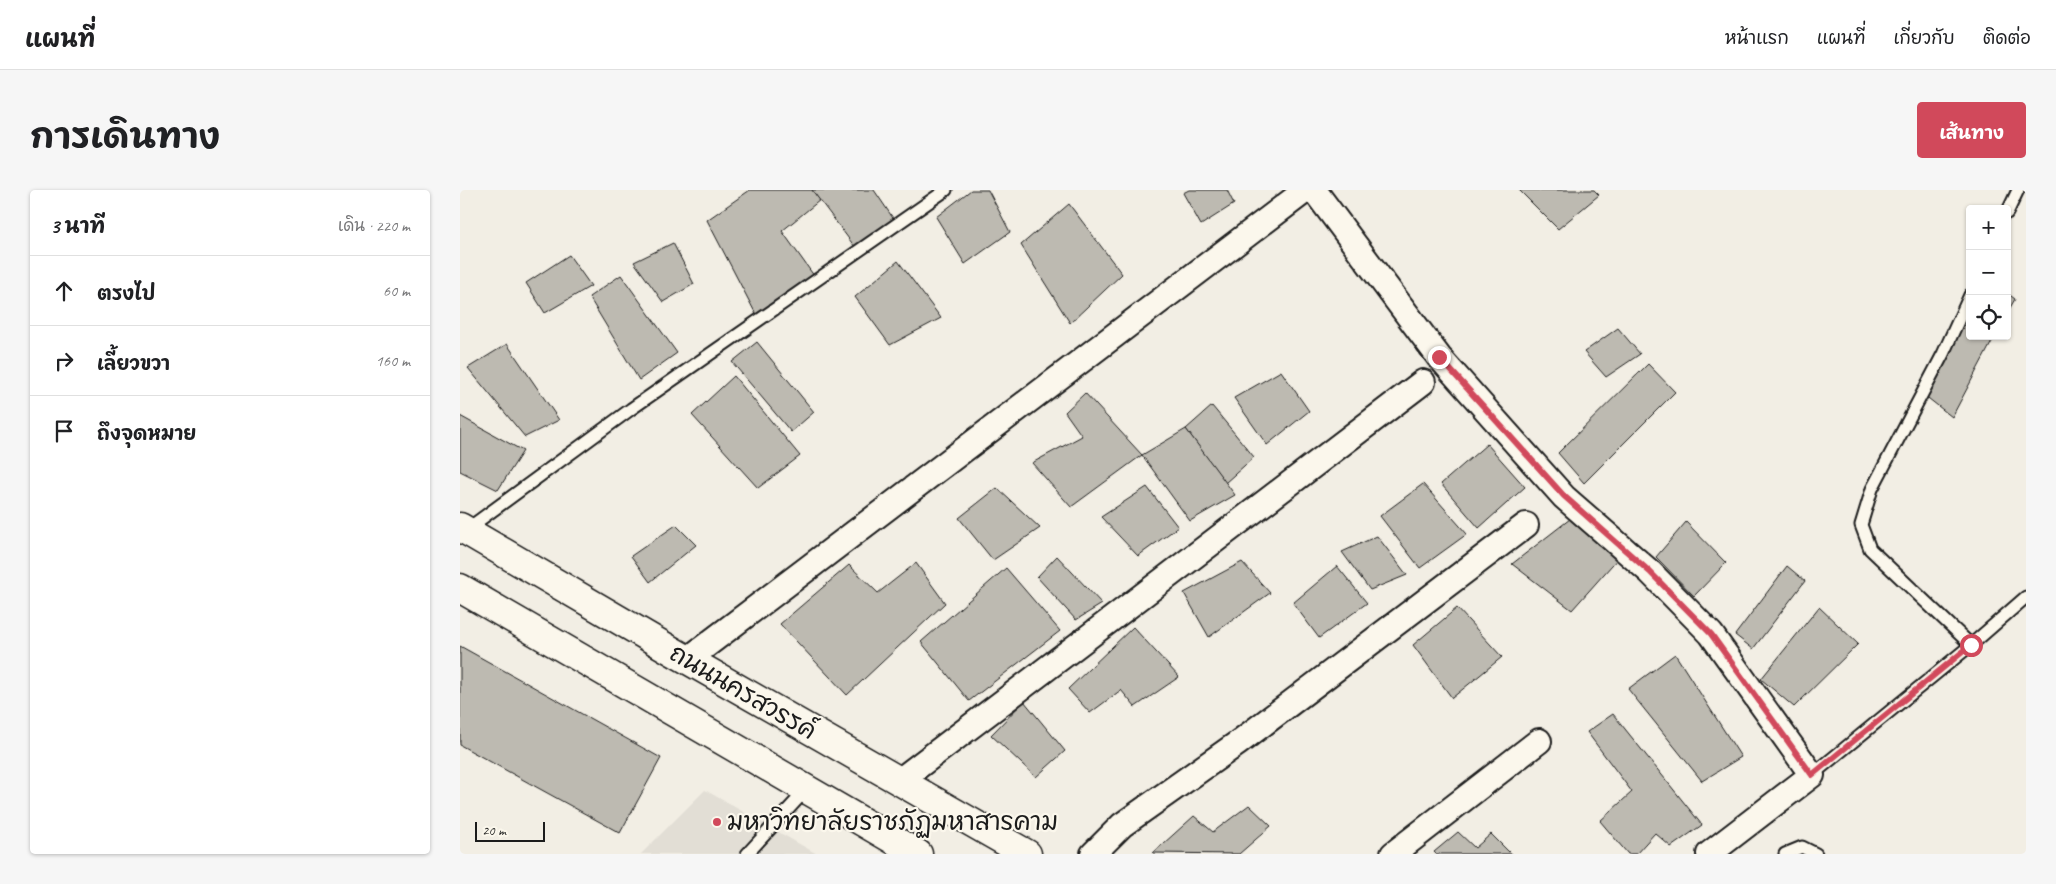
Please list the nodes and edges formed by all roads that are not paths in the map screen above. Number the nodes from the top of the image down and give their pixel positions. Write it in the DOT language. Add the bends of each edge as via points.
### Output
graph roads {
  1 [pos="946,190"];
  2 [pos="1306,190"];
  3 [pos="1314,190"];
  4 [pos="2018,190"];
  5 [pos="2011,205"];
  6 [pos="1966,304"];
  7 [pos="1422,382"];
  8 [pos="1526,525"];
  9 [pos="463,529"];
  10 [pos="460,588"];
  11 [pos="2026,597"];
  12 [pos="1971,645"];
  13 [pos="687,660"];
  14 [pos="1539,741"];
  15 [pos="1812,775"];
  16 [pos="899,781"];
  17 [pos="808,789"];
  18 [pos="748,854"];
  19 [pos="918,854"];
  20 [pos="1027,854"];
  21 [pos="1092,854"];
  22 [pos="1393,854"];
  23 [pos="1709,854"];
  24 [pos="1785,854"];
  25 [pos="1816,854"];
  1 -- 9 [label="lane"];
  2 -- 13 [label="street"];
  3 -- 15 [label="street" via="1439,357 1564,496 1650,572 1711,634"];
  4 -- 5 [label="lane"];
  6 -- 12 [label="lane" via="1872,489 1861,525 1870,549"];
  7 -- 16 [label="street"];
  8 -- 21 [label="street" via="1238,743 1122,825"];
  9 -- 13 [label="main road, ถนนนครสวรรค์"];
  10 -- 17 [label="main road, ถนนนครสวรรค์"];
  11 -- 12 [label="lane"];
  12 -- 15 [label="lane"];
  13 -- 16 [label="main road, ถนนนครสวรรค์"];
  14 -- 22 [label="street"];
  15 -- 23 [label="street"];
  16 -- 20 [label="main road, ถนนนครสวรรค์"];
  17 -- 18 [label="lane"];
  17 -- 19 [label="main road, ถนนนครสวรรค์"];
  24 -- 25 [label="lane" via="1802,847"];
}
